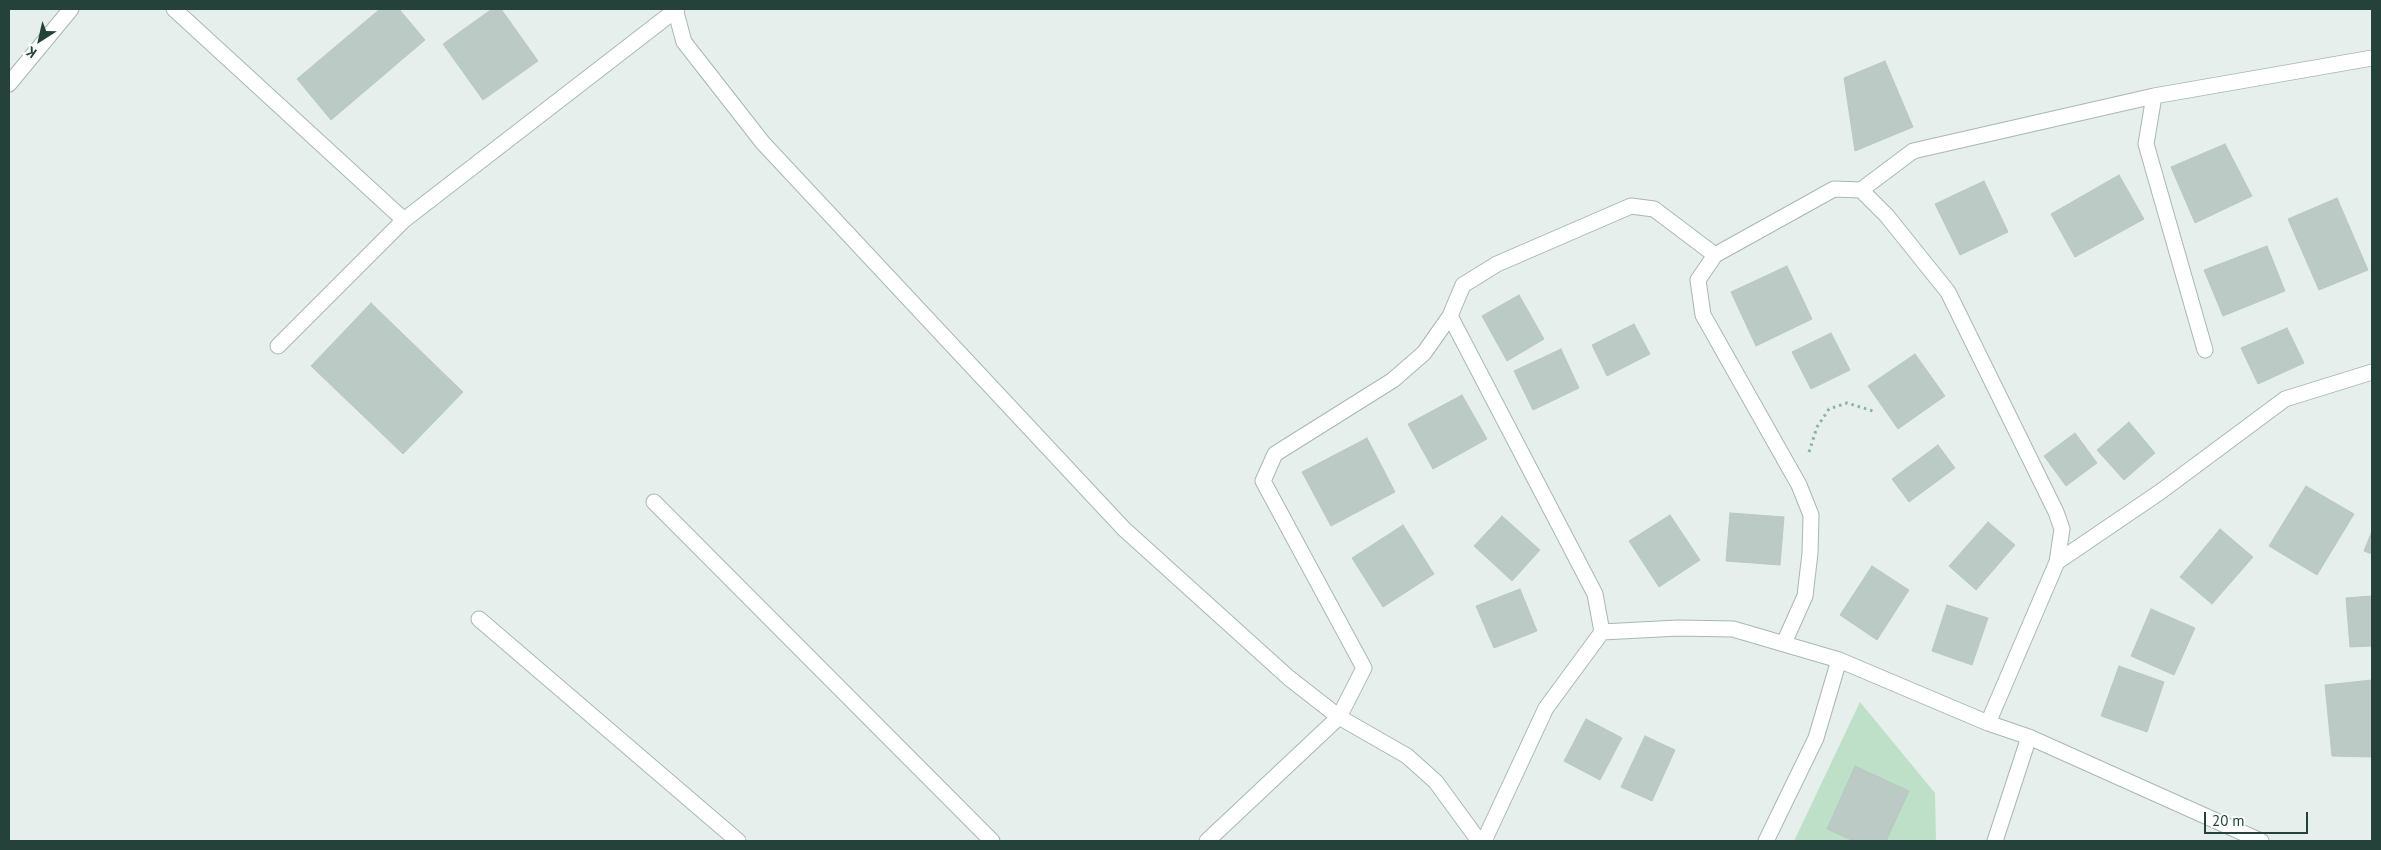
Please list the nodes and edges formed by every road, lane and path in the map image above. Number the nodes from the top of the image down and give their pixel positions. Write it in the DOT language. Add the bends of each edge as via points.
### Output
graph roads {
  1 [pos="71,9"];
  2 [pos="174,9"];
  3 [pos="676,9"];
  4 [pos="2372,58"];
  5 [pos="9,84"];
  6 [pos="2154,96"];
  7 [pos="1861,190"];
  8 [pos="404,220"];
  9 [pos="1715,255"];
  10 [pos="1450,316"];
  11 [pos="278,346"];
  12 [pos="2205,350"];
  13 [pos="2372,372"];
  14 [pos="1873,411"];
  15 [pos="1799,485"];
  16 [pos="654,502"];
  17 [pos="2057,562"];
  18 [pos="478,619"];
  19 [pos="1602,632"];
  20 [pos="1784,643"];
  21 [pos="1839,660"];
  22 [pos="1339,717"];
  23 [pos="1988,722"];
  24 [pos="2029,737"];
  25 [pos="738,841"];
  26 [pos="992,841"];
  27 [pos="1207,841"];
  28 [pos="1479,841"];
  29 [pos="1484,841"];
  30 [pos="1766,841"];
  31 [pos="1995,841"];
  32 [pos="2260,841"];
  1 -- 5 [label="street"];
  2 -- 8 [label="street"];
  3 -- 8 [label="street"];
  3 -- 22 [label="street" via="684,42 763,143 1124,530 1289,678"];
  4 -- 6 [label="street"];
  6 -- 7 [label="street" via="1913,150"];
  6 -- 12 [label="street" via="2146,144"];
  7 -- 9 [label="street" via="1834,188"];
  7 -- 17 [label="street" via="1887,216 1948,292 2056,512 2062,529"];
  8 -- 11 [label="street"];
  9 -- 10 [label="street" via="1654,209 1631,206 1497,264 1463,285"];
  9 -- 15 [label="street" via="1698,280 1703,315"];
  10 -- 19 [label="street" via="1595,594"];
  10 -- 22 [label="street" via="1424,353 1393,380 1275,454 1263,481 1364,668"];
  13 -- 17 [label="street" via="2285,399 2160,492"];
  14 -- 15 [label="path" via="1847,403 1829,409 1816,427"];
  15 -- 20 [label="street" via="1811,515 1810,554 1805,596"];
  16 -- 26 [label="street"];
  17 -- 23 [label="street"];
  18 -- 25 [label="street"];
  19 -- 20 [label="street" via="1733,629"];
  19 -- 29 [label="street" via="1546,708"];
  20 -- 21 [label="street"];
  21 -- 23 [label="street"];
  21 -- 30 [label="street" via="1816,738"];
  22 -- 27 [label="street"];
  22 -- 28 [label="street" via="1414,762 1436,782"];
  23 -- 24 [label="street"];
  24 -- 31 [label="street"];
  24 -- 32 [label="street"];
}
